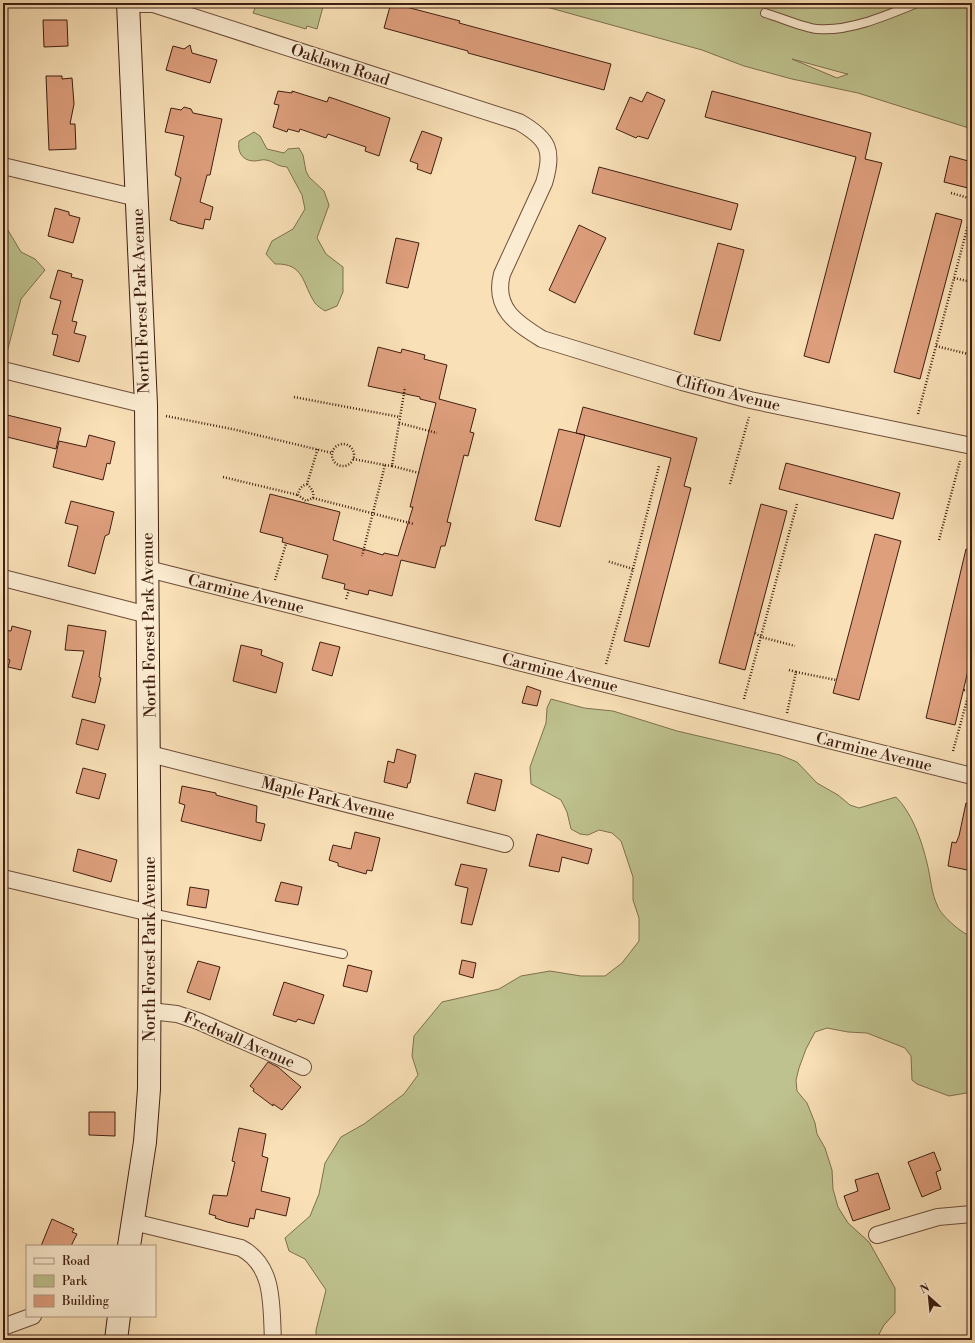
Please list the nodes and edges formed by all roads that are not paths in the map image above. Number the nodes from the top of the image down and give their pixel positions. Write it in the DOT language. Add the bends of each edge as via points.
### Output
graph roads {
  1 [pos="917,3"];
  2 [pos="128,4"];
  3 [pos="765,13"];
  4 [pos="3,166"];
  5 [pos="137,198"];
  6 [pos="502,302"];
  7 [pos="3,370"];
  8 [pos="146,405"];
  9 [pos="972,446"];
  10 [pos="148,569"];
  11 [pos="3,578"];
  12 [pos="148,615"];
  13 [pos="150,754"];
  14 [pos="972,776"];
  15 [pos="505,844"];
  16 [pos="3,878"];
  17 [pos="150,913"];
  18 [pos="343,954"];
  19 [pos="150,1011"];
  20 [pos="303,1067"];
  21 [pos="972,1214"];
  22 [pos="133,1222"];
  23 [pos="877,1235"];
  24 [pos="129,1245"];
  25 [pos="30,1317"];
  26 [pos="119,1317"];
  27 [pos="3,1327"];
  28 [pos="116,1340"];
  29 [pos="273,1340"];
  1 -- 3 [label="lane" via="850,26 817,29"];
  2 -- 5 [label="main road, North Forest Park Avenue"];
  2 -- 6 [label="street, Oaklawn Road" via="153,4 520,122 532,130 545,142 550,158 544,183 502,274"];
  4 -- 5 [label="street"];
  5 -- 8 [label="main road, North Forest Park Avenue"];
  6 -- 9 [label="street, Clifton Avenue" via="522,327 542,339 682,382 750,400"];
  7 -- 8 [label="street"];
  8 -- 10 [label="main road, North Forest Park Avenue"];
  10 -- 12 [label="main road, North Forest Park Avenue"];
  10 -- 14 [label="street, Carmine Avenue"];
  11 -- 12 [label="street"];
  12 -- 13 [label="main road, North Forest Park Avenue"];
  13 -- 15 [label="street, Maple Park Avenue"];
  13 -- 17 [label="main road, North Forest Park Avenue"];
  16 -- 17 [label="street"];
  17 -- 18 [label="lane"];
  17 -- 19 [label="main road, North Forest Park Avenue"];
  19 -- 20 [label="street, Fredwall Avenue" via="177,1014 198,1021"];
  19 -- 22 [label="main road, North Forest Park Avenue" via="147,1116"];
  21 -- 23 [label="street" via="938,1217"];
  22 -- 24 [label="main road, North Forest Park Avenue"];
  22 -- 29 [label="street" via="241,1248 252,1254 262,1267 269,1287"];
  25 -- 27 [label="street"];
  26 -- 28 [label="main road"];
}
